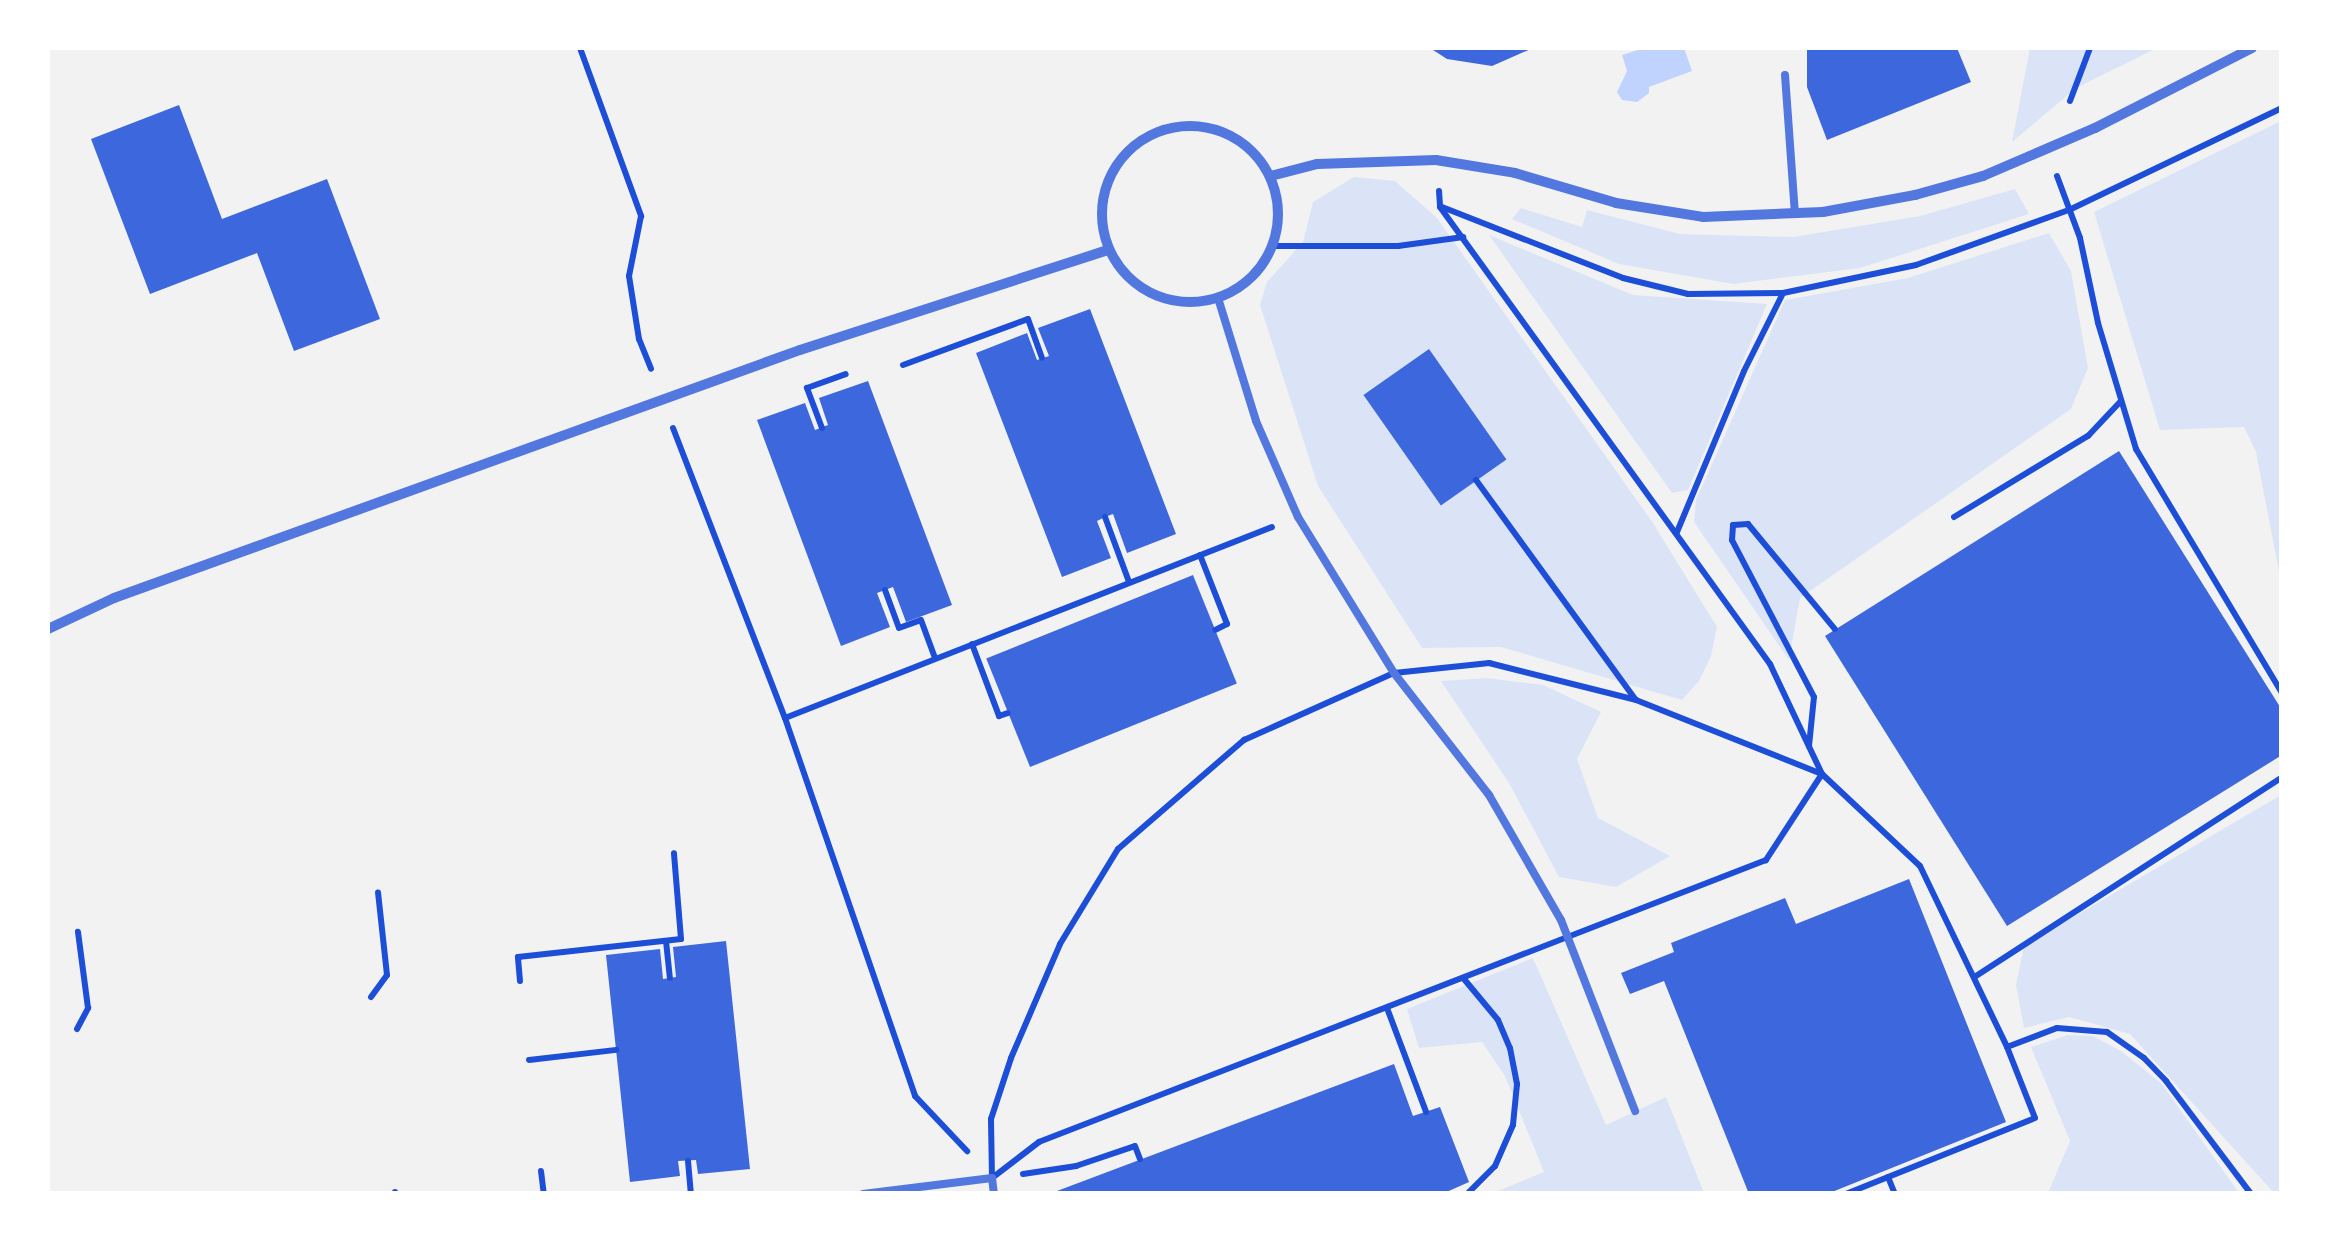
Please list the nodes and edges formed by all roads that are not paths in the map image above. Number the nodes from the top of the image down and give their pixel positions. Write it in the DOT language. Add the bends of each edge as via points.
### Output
graph roads {
  1 [pos="2252,48"];
  2 [pos="1785,74"];
  3 [pos="1271,176"];
  4 [pos="1795,214"];
  5 [pos="1108,250"];
  6 [pos="1218,298"];
  7 [pos="48,628"];
  8 [pos="1635,1111"];
  9 [pos="864,1194"];
  10 [pos="994,1194"];
  1 -- 4 [label="street" via="2046,151 1915,195"];
  2 -- 4 [label="lane"];
  3 -- 4 [label="street" via="1316,164 1436,160 1703,217"];
  3 -- 5 [label="street" via="1252,149 1209,126 1152,132 1129,148 1109,176 1100,211"];
  3 -- 6 [label="street" via="1280,214 1273,246 1250,280"];
  5 -- 6 [label="street" via="1124,274 1154,296 1181,302"];
  5 -- 7 [label="street" via="663,400 114,598"];
  6 -- 8 [label="lane" via="1256,421 1298,517 1394,673 1489,794 1561,920"];
  9 -- 10 [label="lane" via="992,1178"];
}
